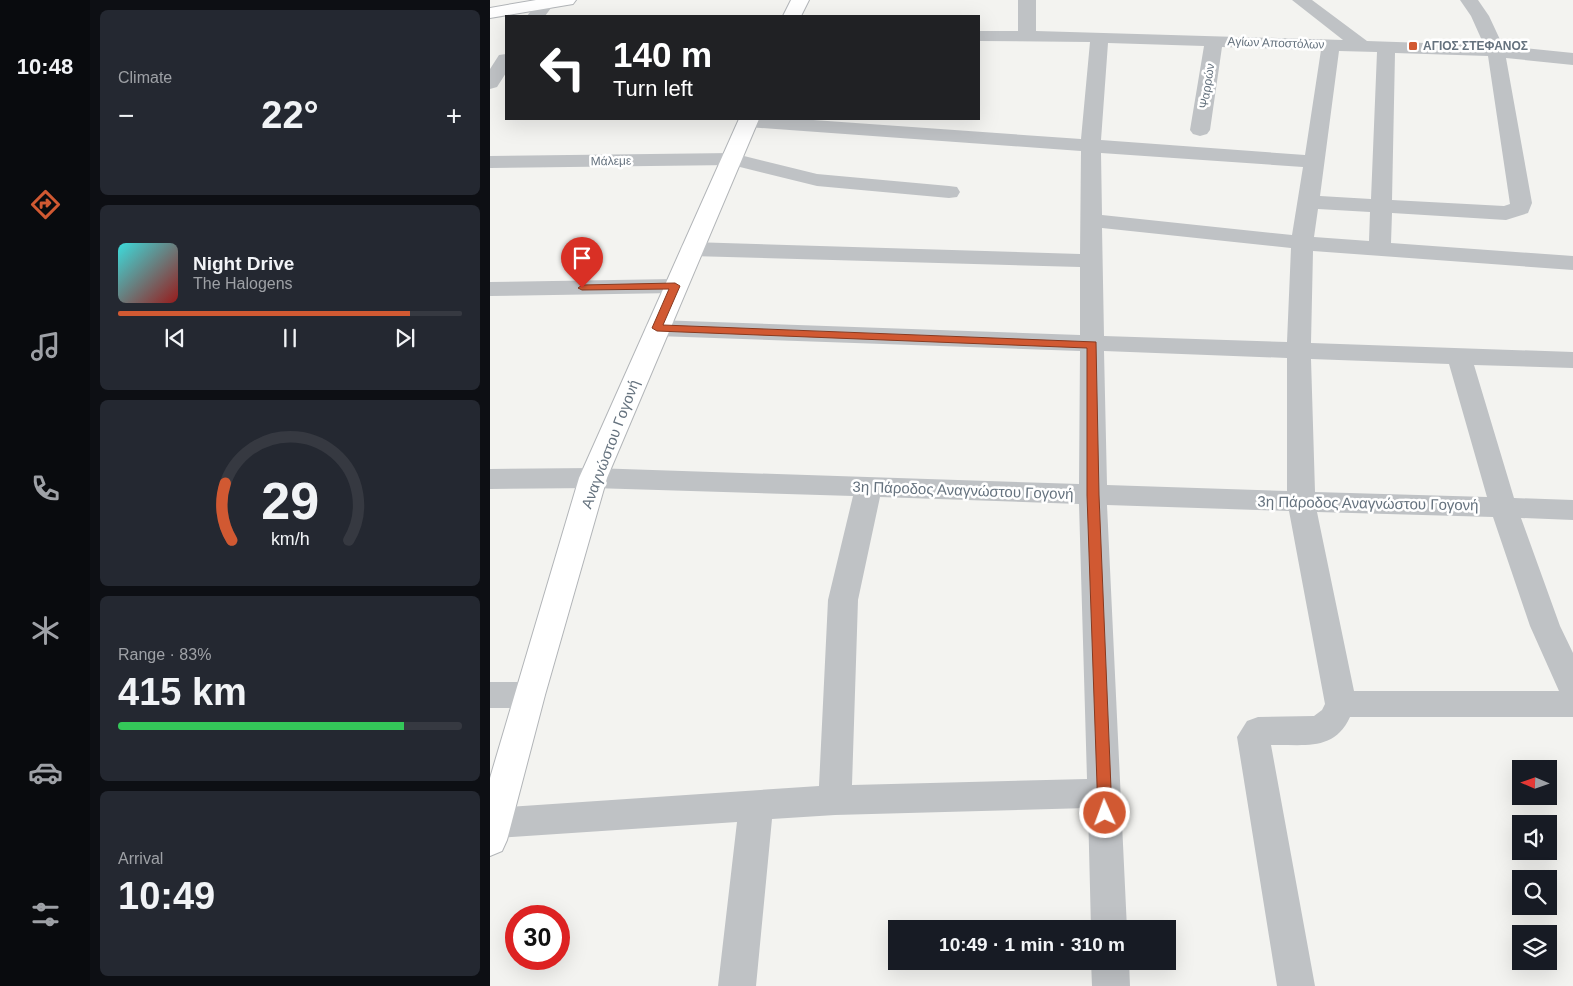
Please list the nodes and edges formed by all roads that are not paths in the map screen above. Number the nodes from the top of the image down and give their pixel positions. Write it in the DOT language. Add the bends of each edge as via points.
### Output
graph roads {
  1 [pos="567,0"];
  2 [pos="800,0"];
  3 [pos="1028,0"];
  4 [pos="1301,0"];
  5 [pos="1469,0"];
  6 [pos="540,10"];
  7 [pos="490,13"];
  8 [pos="792,15"];
  9 [pos="980,36"];
  10 [pos="1027,37"];
  11 [pos="1099,37"];
  12 [pos="1214,41"];
  13 [pos="1331,45"];
  14 [pos="1362,46"];
  15 [pos="1386,47"];
  16 [pos="1496,52"];
  17 [pos="1573,59"];
  18 [pos="505,60"];
  19 [pos="490,83"];
  20 [pos="749,120"];
  21 [pos="1200,130"];
  22 [pos="1091,145"];
  23 [pos="732,160"];
  24 [pos="490,162"];
  25 [pos="1314,162"];
  26 [pos="949,192"];
  27 [pos="1308,202"];
  28 [pos="1381,206"];
  29 [pos="1092,220"];
  30 [pos="1302,243"];
  31 [pos="1380,248"];
  32 [pos="691,249"];
  33 [pos="1092,261"];
  34 [pos="1573,263"];
  35 [pos="675,286"];
  36 [pos="490,289"];
  37 [pos="657,328"];
  38 [pos="1092,345"];
  39 [pos="1299,349"];
  40 [pos="1459,354"];
  41 [pos="1573,360"];
  42 [pos="594,478"];
  43 [pos="490,479"];
  44 [pos="869,487"];
  45 [pos="1093,495"];
  46 [pos="1301,502"];
  47 [pos="1503,506"];
  48 [pos="1573,510"];
  49 [pos="1573,687"];
  50 [pos="490,695"];
  51 [pos="529,695"];
  52 [pos="1341,704"];
  53 [pos="1573,704"];
  54 [pos="1104,794"];
  55 [pos="835,800"];
  56 [pos="756,806"];
  57 [pos="492,831"];
  58 [pos="1109,920"];
  59 [pos="1110,970"];
  60 [pos="737,986"];
  61 [pos="1111,986"];
  62 [pos="1296,986"];
  1 -- 6 [label="main road"];
  2 -- 8 [label="main road"];
  3 -- 10 [label="street"];
  4 -- 14 [label="street"];
  5 -- 16 [label="street"];
  6 -- 7 [label="main road"];
  9 -- 10 [label="street, Αγίων Αποστόλων"];
  10 -- 11 [label="street, Αγίων Αποστόλων"];
  11 -- 12 [label="street, Αγίων Αποστόλων"];
  11 -- 22 [label="street"];
  12 -- 13 [label="street, Αγίων Αποστόλων"];
  12 -- 21 [label="street, Ψαρρών"];
  13 -- 14 [label="street, Αγίων Αποστόλων"];
  13 -- 25 [label="street"];
  14 -- 15 [label="street, Αγίων Αποστόλων"];
  15 -- 16 [label="street, Αγίων Αποστόλων"];
  15 -- 28 [label="street"];
  16 -- 17 [label="street, Αγίων Αποστόλων"];
  16 -- 28 [label="street" via="1520,208 1506,214"];
  18 -- 19 [label="street"];
  20 -- 22 [label="street"];
  20 -- 23 [label="main road, Αναγνώστου Γογονή"];
  22 -- 25 [label="street"];
  22 -- 29 [label="street"];
  23 -- 24 [label="street, Μάλεμε"];
  23 -- 26 [label="street, Μάλεμε" via="816,180"];
  23 -- 32 [label="main road, Αναγνώστου Γογονή"];
  25 -- 27 [label="street"];
  27 -- 28 [label="street"];
  27 -- 30 [label="street"];
  28 -- 31 [label="street"];
  29 -- 30 [label="street"];
  29 -- 33 [label="street"];
  30 -- 31 [label="street"];
  30 -- 39 [label="street"];
  31 -- 34 [label="street"];
  32 -- 33 [label="street"];
  32 -- 35 [label="main road, Αναγνώστου Γογονή"];
  33 -- 38 [label="street"];
  35 -- 36 [label="street"];
  35 -- 37 [label="main road, Αναγνώστου Γογονή"];
  37 -- 38 [label="street"];
  37 -- 42 [label="main road, Αναγνώστου Γογονή"];
  38 -- 39 [label="street"];
  38 -- 45 [label="street"];
  39 -- 40 [label="street"];
  39 -- 46 [label="street"];
  40 -- 41 [label="street"];
  40 -- 47 [label="street"];
  42 -- 43 [label="street, 3η Πάροδος Αναγνώστου Γογονή"];
  42 -- 44 [label="street, 3η Πάροδος Αναγνώστου Γογονή"];
  42 -- 51 [label="main road, Αναγνώστου Γογονή"];
  44 -- 45 [label="street, 3η Πάροδος Αναγνώστου Γογονή"];
  44 -- 55 [label="street" via="843,600"];
  45 -- 46 [label="street, 3η Πάροδος Αναγνώστου Γογονή"];
  45 -- 54 [label="street"];
  46 -- 47 [label="street, 3η Πάροδος Αναγνώστου Γογονή"];
  46 -- 52 [label="street"];
  47 -- 48 [label="street, 3η Πάροδος Αναγνώστου Γογονή"];
  47 -- 49 [label="street" via="1545,626"];
  50 -- 51 [label="street"];
  51 -- 57 [label="main road, Αναγνώστου Γογονή"];
  52 -- 53 [label="street"];
  52 -- 62 [label="street" via="1333,720 1321,730 1258,731 1253,737"];
  54 -- 55 [label="street"];
  54 -- 58 [label="street"];
  55 -- 56 [label="street"];
  56 -- 57 [label="street"];
  56 -- 60 [label="street"];
  59 -- 61 [label="street"];
}
